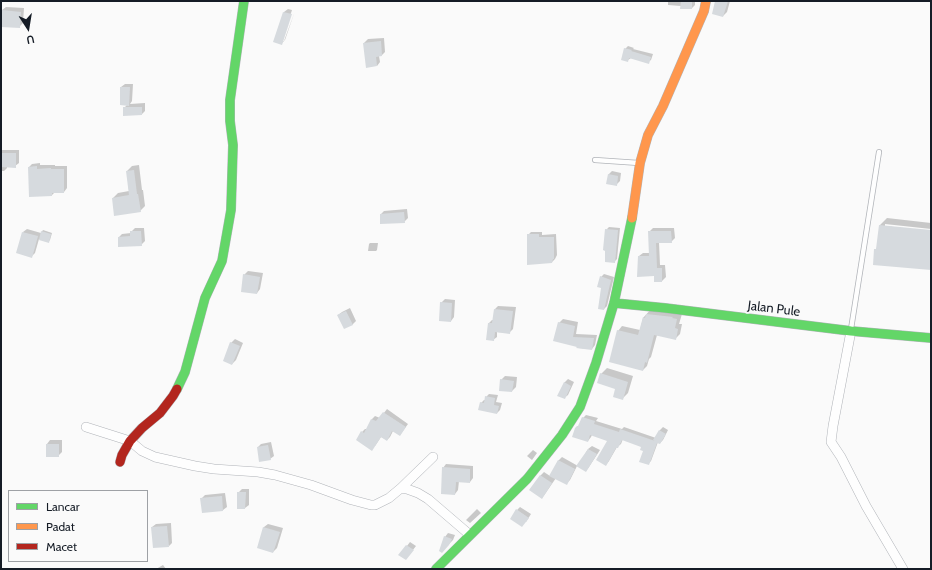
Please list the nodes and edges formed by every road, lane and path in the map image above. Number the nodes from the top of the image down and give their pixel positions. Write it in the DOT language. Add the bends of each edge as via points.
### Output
graph roads {
  1 [pos="244,1"];
  2 [pos="706,1"];
  3 [pos="878,152"];
  4 [pos="595,160"];
  5 [pos="640,163"];
  6 [pos="614,303"];
  7 [pos="851,331"];
  8 [pos="931,338"];
  9 [pos="86,427"];
  10 [pos="130,441"];
  11 [pos="433,457"];
  12 [pos="120,462"];
  13 [pos="401,488"];
  14 [pos="470,535"];
  15 [pos="436,569"];
  16 [pos="903,569"];
  1 -- 10 [label="street" via="230,100 233,145 231,210 222,261 205,298 180,386 160,413"];
  2 -- 5 [label="street" via="698,25 648,135"];
  3 -- 7 [label="lane"];
  4 -- 5 [label="lane"];
  5 -- 6 [label="street" via="630,228"];
  6 -- 7 [label="street, Jalan Pule"];
  6 -- 14 [label="street" via="580,407 562,435 527,479"];
  7 -- 8 [label="street, Jalan Pule"];
  7 -- 16 [label="street" via="831,442"];
  9 -- 10 [label="street"];
  10 -- 12 [label="street"];
  10 -- 13 [label="street" via="155,457 221,470 275,475 371,505 389,498"];
  11 -- 13 [label="street"];
  13 -- 14 [label="street" via="428,499"];
  14 -- 15 [label="street"];
}
